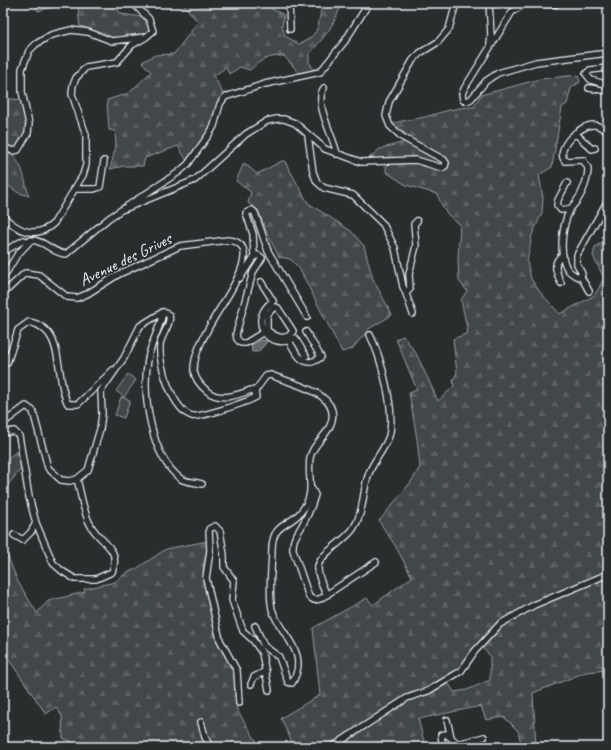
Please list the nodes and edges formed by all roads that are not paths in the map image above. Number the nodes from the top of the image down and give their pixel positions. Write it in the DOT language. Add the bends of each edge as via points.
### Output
graph roads {
  1 [pos="133,3"];
  2 [pos="289,3"];
  3 [pos="369,3"];
  4 [pos="456,3"];
  5 [pos="489,3"];
  6 [pos="556,4"];
  7 [pos="290,29"];
  8 [pos="146,37"];
  9 [pos="489,48"];
  10 [pos="608,53"];
  11 [pos="608,68"];
  12 [pos="606,83"];
  13 [pos="324,88"];
  14 [pos="589,88"];
  15 [pos="608,91"];
  16 [pos="608,132"];
  17 [pos="575,133"];
  18 [pos="308,136"];
  19 [pos="3,147"];
  20 [pos="595,148"];
  21 [pos="336,154"];
  22 [pos="104,161"];
  23 [pos="567,183"];
  24 [pos="74,189"];
  25 [pos="608,200"];
  26 [pos="124,209"];
  27 [pos="570,209"];
  28 [pos="3,216"];
  29 [pos="417,221"];
  30 [pos="28,243"];
  31 [pos="3,252"];
  32 [pos="562,255"];
  33 [pos="254,257"];
  34 [pos="582,277"];
  35 [pos="3,278"];
  36 [pos="261,282"];
  37 [pos="561,283"];
  38 [pos="236,284"];
  39 [pos="3,288"];
  40 [pos="405,291"];
  41 [pos="589,291"];
  42 [pos="163,312"];
  43 [pos="413,314"];
  44 [pos="307,317"];
  45 [pos="265,331"];
  46 [pos="306,332"];
  47 [pos="370,335"];
  48 [pos="289,341"];
  49 [pos="306,356"];
  50 [pos="124,358"];
  51 [pos="7,363"];
  52 [pos="255,391"];
  53 [pos="3,423"];
  54 [pos="3,434"];
  55 [pos="77,479"];
  56 [pos="202,484"];
  57 [pos="312,489"];
  58 [pos="36,523"];
  59 [pos="14,535"];
  60 [pos="376,562"];
  61 [pos="608,574"];
  62 [pos="327,595"];
  63 [pos="255,626"];
  64 [pos="260,638"];
  65 [pos="253,640"];
  66 [pos="266,672"];
  67 [pos="251,684"];
  68 [pos="269,690"];
  69 [pos="239,703"];
  70 [pos="447,720"];
  71 [pos="201,722"];
  72 [pos="451,737"];
  73 [pos="484,737"];
  74 [pos="442,741"];
  75 [pos="457,745"];
  76 [pos="210,747"];
  77 [pos="332,747"];
  1 -- 8 [label="street" via="152,23 153,31"];
  2 -- 7 [label="street"];
  3 -- 26 [label="street" via="345,41 320,72 265,84 225,97 216,115 214,126 188,164"];
  4 -- 21 [label="street" via="449,29 438,42 413,60 389,102 386,116 390,126 402,137 444,160 445,166 442,168 416,160 361,162"];
  5 -- 9 [label="street"];
  6 -- 9 [label="street" via="524,4 517,8"];
  8 -- 19 [label="street" via="112,41 88,32 71,30 50,35 36,44 27,55 22,69 22,92 29,124 28,133 18,150"];
  8 -- 24 [label="street" via="132,45 117,62 86,67 76,78 72,94 86,135 86,155 84,175"];
  9 -- 10 [label="street" via="462,94 463,100 471,99 486,80 498,73 536,62"];
  11 -- 12 [label="street" via="590,70 586,74 591,80"];
  13 -- 21 [label="street" via="321,104"];
  14 -- 15 [label="street"];
  16 -- 17 [label="street" via="592,125"];
  17 -- 20 [label="street" via="592,149"];
  17 -- 27 [label="street" via="561,150 561,155 565,161 585,161 588,173 580,196"];
  18 -- 21 [label="street"];
  18 -- 26 [label="street" via="295,123 284,119 267,121 246,134 195,180"];
  18 -- 40 [label="street" via="313,172 317,182 324,188 353,195 383,224 390,235"];
  22 -- 24 [label="street" via="100,187"];
  23 -- 27 [label="street" via="557,205 561,210"];
  24 -- 28 [label="street" via="48,229 29,232 20,230"];
  25 -- 34 [label="street" via="577,255 576,260"];
  26 -- 30 [label="street" via="66,254 43,242 31,240"];
  27 -- 32 [label="street" via="562,241"];
  29 -- 40 [label="street" via="414,224 416,246 409,274 410,289"];
  30 -- 31 [label="street" via="24,240"];
  30 -- 35 [label="street"];
  32 -- 34 [label="street" via="570,272"];
  32 -- 37 [label="street" via="557,260 555,270"];
  33 -- 38 [label="street"];
  33 -- 44 [label="street" via="253,234 246,213 252,210 255,212 268,250"];
  33 -- 45 [label="street" via="258,255 262,258 253,272 236,334 237,340 246,343"];
  34 -- 41 [label="street"];
  36 -- 45 [label="street" via="273,301 262,314 261,324"];
  38 -- 39 [label="street, Avenue des Grives" via="244,253 240,245 228,240 180,246 119,274 77,298 67,297 33,273 25,273 7,290"];
  38 -- 52 [label="street" via="198,349 194,370 199,384 209,393 235,396"];
  40 -- 43 [label="street"];
  42 -- 50 [label="street" via="140,326"];
  42 -- 52 [label="street" via="170,318 161,339 160,362 170,390 186,412 197,417 256,397"];
  42 -- 56 [label="street" via="161,324 151,344 145,382 146,401 154,433 169,466 183,480"];
  45 -- 45 [label="street" via="283,338 293,331 278,308 274,307 266,314"];
  45 -- 48 [label="street" via="275,341"];
  46 -- 48 [label="street" via="321,358 315,362 309,363 300,359"];
  47 -- 62 [label="street" via="380,362 390,407 389,435 368,474 362,510 354,528 347,538 320,561 318,572"];
  48 -- 49 [label="street" via="295,338"];
  50 -- 51 [label="street" via="74,406 68,404 64,397 60,385 58,355 51,338 46,330 37,324 29,322 18,330"];
  50 -- 55 [label="street" via="101,391 100,429 88,470"];
  52 -- 57 [label="street" via="266,376 271,374 325,398 332,414 330,426 311,455 309,466"];
  53 -- 55 [label="street" via="26,406 33,410 48,468 61,480"];
  54 -- 58 [label="street" via="14,431 19,436"];
  55 -- 58 [label="street" via="91,526 115,556 112,572 96,579 75,579 62,572 52,563"];
  57 -- 62 [label="street" via="315,496 311,509 294,537 293,550 309,597 314,600"];
  57 -- 64 [label="street" via="301,512 277,530 272,545 271,602 276,619 296,652 298,662 292,683 286,678 279,657 264,646"];
  58 -- 59 [label="street" via="23,540"];
  60 -- 62 [label="street"];
  61 -- 77 [label="street" via="534,605 500,624 461,671 428,691 407,698"];
  63 -- 64 [label="street"];
  64 -- 65 [label="street"];
  65 -- 66 [label="street" via="262,653"];
  65 -- 69 [label="street" via="245,634 240,625 231,596 234,581 224,567 220,531 215,526 209,529 210,556 206,578 220,640 237,671"];
  66 -- 67 [label="street" via="254,677"];
  66 -- 68 [label="street"];
  70 -- 72 [label="street"];
  71 -- 76 [label="street"];
  72 -- 74 [label="street" via="441,735"];
  72 -- 75 [label="street"];
  73 -- 75 [label="street" via="466,738"];
}
